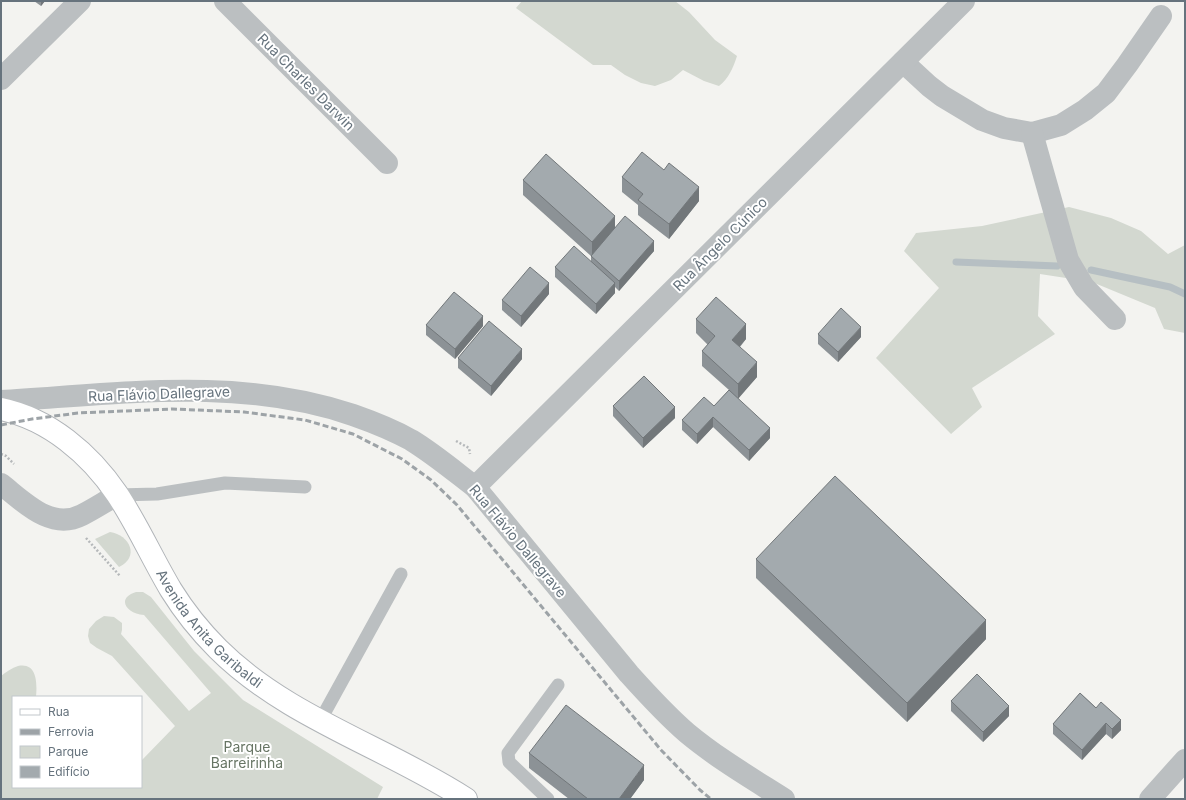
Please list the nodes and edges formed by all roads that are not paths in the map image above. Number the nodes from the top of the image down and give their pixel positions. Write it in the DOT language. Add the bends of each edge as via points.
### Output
graph roads {
  1 [pos="80,1"];
  2 [pos="225,1"];
  3 [pos="964,1"];
  4 [pos="1161,16"];
  5 [pos="903,62"];
  6 [pos="1,79"];
  7 [pos="1032,133"];
  8 [pos="387,163"];
  9 [pos="1115,319"];
  10 [pos="1,401"];
  11 [pos="1,409"];
  12 [pos="1,484"];
  13 [pos="305,487"];
  14 [pos="475,487"];
  15 [pos="117,495"];
  16 [pos="401,574"];
  17 [pos="558,685"];
  18 [pos="320,721"];
  19 [pos="1185,760"];
  20 [pos="466,799"];
  21 [pos="548,799"];
  22 [pos="784,799"];
  23 [pos="1150,799"];
  1 -- 6 [label="street"];
  2 -- 8 [label="street, Rua Charles Darwin"];
  3 -- 5 [label="street, Rua Ângelo Cúnico"];
  4 -- 7 [label="street" via="1106,93 1085,110 1061,124"];
  5 -- 7 [label="street" via="942,96 982,120 1004,128"];
  5 -- 14 [label="street, Rua Ângelo Cúnico"];
  7 -- 9 [label="street" via="1068,260 1084,288"];
  10 -- 14 [label="street, Rua Flávio Dallegrave" via="186,391 233,391 283,398 333,408 372,421 410,440"];
  11 -- 15 [label="main road, Avenida Anita Garibaldi" via="32,419 55,432 90,460"];
  12 -- 15 [label="street" via="35,511 56,520 82,516"];
  13 -- 15 [label="lane" via="225,483 157,494"];
  14 -- 22 [label="street, Rua Flávio Dallegrave" via="629,674 656,703 687,733 721,759"];
  15 -- 18 [label="main road, Avenida Anita Garibaldi" via="182,606 217,648 265,687"];
  16 -- 18 [label="lane"];
  17 -- 21 [label="lane" via="508,753 509,762"];
  18 -- 20 [label="main road, Avenida Anita Garibaldi" via="397,759"];
  19 -- 23 [label="street"];
}
